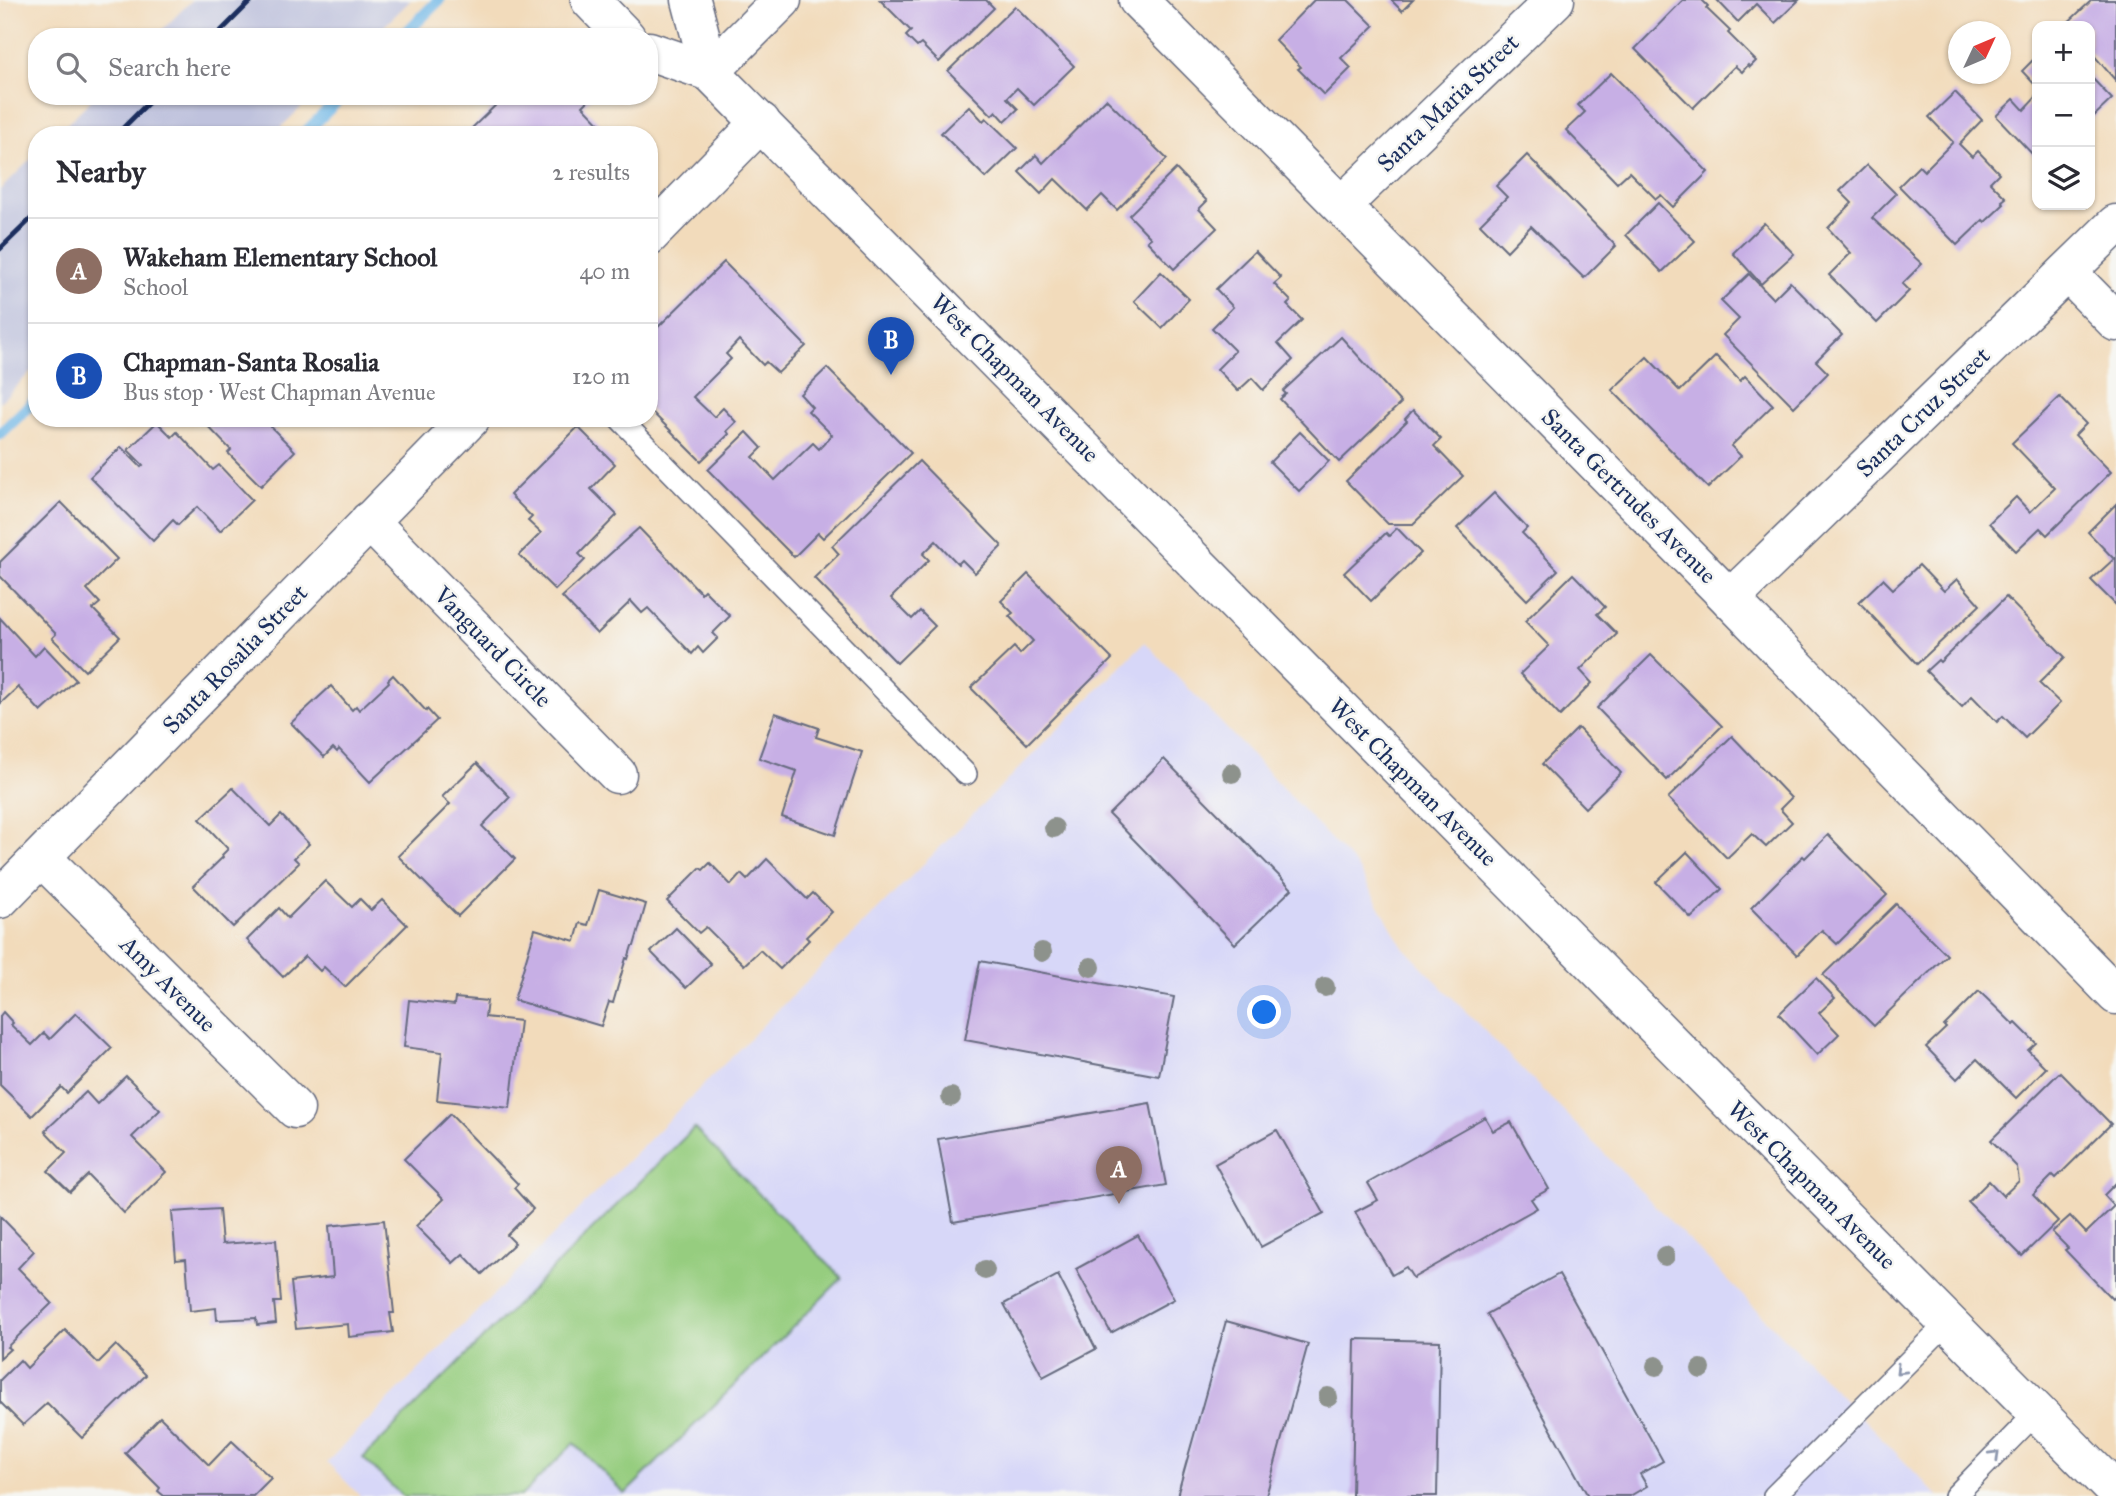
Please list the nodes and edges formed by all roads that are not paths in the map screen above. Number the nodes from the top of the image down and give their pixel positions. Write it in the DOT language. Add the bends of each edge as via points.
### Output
graph roads {
  1 [pos="590,0"];
  2 [pos="691,0"];
  3 [pos="782,0"];
  4 [pos="1138,0"];
  5 [pos="1555,0"];
  6 [pos="617,28"];
  7 [pos="658,54"];
  8 [pos="710,72"];
  9 [pos="761,122"];
  10 [pos="1342,205"];
  11 [pos="2116,224"];
  12 [pos="658,227"];
  13 [pos="2067,272"];
  14 [pos="2116,322"];
  15 [pos="462,427"];
  16 [pos="628,427"];
  17 [pos="369,521"];
  18 [pos="1730,599"];
  19 [pos="617,774"];
  20 [pos="966,774"];
  21 [pos="42,858"];
  22 [pos="0,899"];
  23 [pos="2116,995"];
  24 [pos="295,1109"];
  25 [pos="1948,1322"];
  26 [pos="2036,1413"];
  27 [pos="2111,1492"];
  28 [pos="1774,1496"];
  29 [pos="1955,1496"];
  1 -- 6 [label="street"];
  2 -- 8 [label="street"];
  3 -- 8 [label="street"];
  4 -- 10 [label="street, Santa Gertrudes Avenue"];
  5 -- 10 [label="street, Santa Maria Street"];
  7 -- 8 [label="street, West Chapman Avenue"];
  8 -- 9 [label="street, West Chapman Avenue"];
  9 -- 12 [label="street"];
  9 -- 25 [label="street, West Chapman Avenue"];
  10 -- 18 [label="street, Santa Gertrudes Avenue"];
  11 -- 13 [label="street, Santa Cruz Street"];
  13 -- 14 [label="street"];
  13 -- 18 [label="street, Santa Cruz Street"];
  15 -- 17 [label="street, Santa Rosalia Street"];
  16 -- 20 [label="lane"];
  17 -- 19 [label="street, Vanguard Circle"];
  17 -- 21 [label="street, Santa Rosalia Street"];
  18 -- 23 [label="street, Santa Gertrudes Avenue"];
  21 -- 22 [label="street, Santa Rosalia Street"];
  21 -- 24 [label="street, Amy Avenue"];
  25 -- 26 [label="street, West Chapman Avenue"];
  25 -- 28 [label="lane, one-way"];
  26 -- 27 [label="street, West Chapman Avenue"];
  29 -- 26 [label="lane, one-way"];
}
